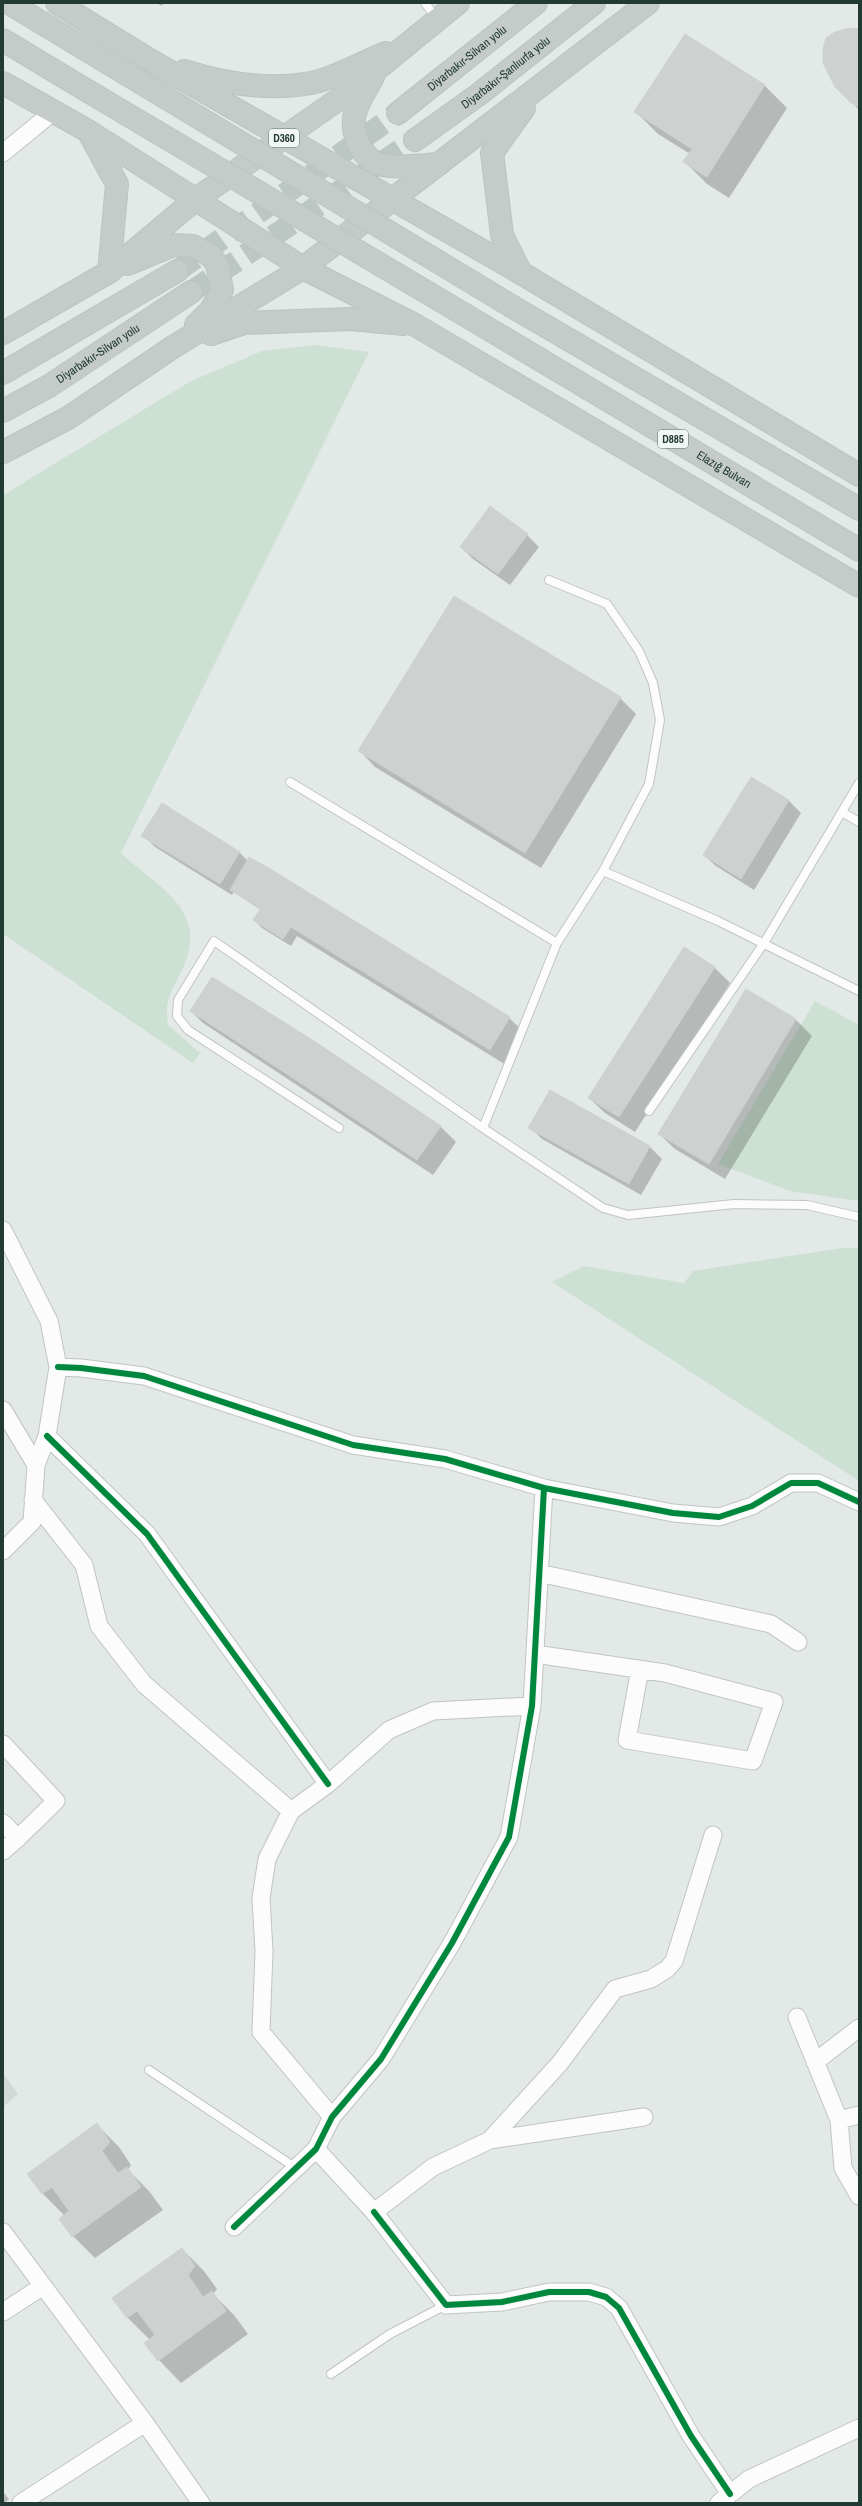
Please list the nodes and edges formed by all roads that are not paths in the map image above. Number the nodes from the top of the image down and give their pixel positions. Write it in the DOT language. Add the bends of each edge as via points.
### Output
graph roads {
  1 [pos="9,3"];
  2 [pos="57,3"];
  3 [pos="458,3"];
  4 [pos="536,3"];
  5 [pos="594,3"];
  6 [pos="648,3"];
  7 [pos="431,11"];
  8 [pos="3,40"];
  9 [pos="405,44"];
  10 [pos="153,62"];
  11 [pos="378,67"];
  12 [pos="547,78"];
  13 [pos="3,83"];
  14 [pos="53,112"];
  15 [pos="398,113"];
  16 [pos="88,131"];
  17 [pos="285,138"];
  18 [pos="415,140"];
  19 [pos="3,153"];
  20 [pos="439,164"];
  21 [pos="196,199"];
  22 [pos="395,200"];
  23 [pos="303,268"];
  24 [pos="177,271"];
  25 [pos="109,272"];
  26 [pos="521,273"];
  27 [pos="191,292"];
  28 [pos="416,325"];
  29 [pos="3,334"];
  30 [pos="173,347"];
  31 [pos="3,373"];
  32 [pos="3,411"];
  33 [pos="3,452"];
  34 [pos="859,475"];
  35 [pos="859,510"];
  36 [pos="859,550"];
  37 [pos="549,580"];
  38 [pos="859,586"];
  39 [pos="290,782"];
  40 [pos="859,783"];
  41 [pos="842,812"];
  42 [pos="859,822"];
  43 [pos="603,871"];
  44 [pos="557,943"];
  45 [pos="764,943"];
  46 [pos="859,991"];
  47 [pos="648,1111"];
  48 [pos="338,1128"];
  49 [pos="483,1128"];
  50 [pos="859,1217"];
  51 [pos="3,1230"];
  52 [pos="58,1367"];
  53 [pos="3,1410"];
  54 [pos="47,1436"];
  55 [pos="36,1465"];
  56 [pos="544,1488"];
  57 [pos="33,1500"];
  58 [pos="859,1502"];
  59 [pos="3,1551"];
  60 [pos="539,1573"];
  61 [pos="798,1642"];
  62 [pos="535,1654"];
  63 [pos="640,1669"];
  64 [pos="532,1706"];
  65 [pos="3,1744"];
  66 [pos="328,1784"];
  67 [pos="291,1812"];
  68 [pos="3,1823"];
  69 [pos="713,1835"];
  70 [pos="18,1838"];
  71 [pos="3,1851"];
  72 [pos="797,2017"];
  73 [pos="859,2028"];
  74 [pos="815,2062"];
  75 [pos="149,2070"];
  76 [pos="859,2114"];
  77 [pos="332,2117"];
  78 [pos="644,2117"];
  79 [pos="839,2120"];
  80 [pos="490,2140"];
  81 [pos="316,2149"];
  82 [pos="296,2168"];
  83 [pos="859,2196"];
  84 [pos="374,2212"];
  85 [pos="234,2227"];
  86 [pos="3,2232"];
  87 [pos="43,2286"];
  88 [pos="446,2304"];
  89 [pos="3,2312"];
  90 [pos="331,2374"];
  91 [pos="145,2423"];
  92 [pos="859,2428"];
  93 [pos="724,2499"];
  94 [pos="21,2503"];
  95 [pos="201,2503"];
  1 -- 35 [label="highway, D885, bridge" via="513,307"];
  2 -- 10 [label="highway"];
  3 -- 7 [label="highway, D360"];
  4 -- 15 [label="highway, Diyarbakır-Silvan yolu"];
  5 -- 18 [label="highway, Diyarbakır-Şanlıurfa yolu" via="478,95"];
  6 -- 12 [label="highway"];
  7 -- 9 [label="highway, D360"];
  8 -- 36 [label="highway, Elazığ Bulvarı / D885, bridge"];
  9 -- 10 [label="highway" via="313,83 276,87 243,86"];
  9 -- 11 [label="highway, D360"];
  10 -- 17 [label="highway"];
  11 -- 17 [label="highway, D360" via="349,92"];
  11 -- 20 [label="highway" via="354,119 357,141 375,162 394,166"];
  12 -- 20 [label="highway"];
  12 -- 26 [label="highway" via="492,153 502,235"];
  13 -- 14 [label="highway"];
  14 -- 16 [label="highway"];
  14 -- 19 [label="street"];
  16 -- 21 [label="highway"];
  16 -- 25 [label="highway" via="118,184"];
  17 -- 21 [label="highway, D360"];
  17 -- 22 [label="highway"];
  20 -- 22 [label="highway"];
  21 -- 23 [label="highway"];
  21 -- 25 [label="highway, D360"];
  22 -- 23 [label="highway"];
  22 -- 26 [label="highway"];
  23 -- 28 [label="highway"];
  23 -- 30 [label="highway"];
  24 -- 31 [label="highway"];
  25 -- 29 [label="highway"];
  25 -- 30 [label="highway" via="174,245 193,246 211,256 217,264 222,290 211,310"];
  26 -- 34 [label="highway"];
  27 -- 32 [label="highway, Diyarbakır-Silvan yolu" via="49,386"];
  28 -- 30 [label="highway" via="350,319 244,323"];
  28 -- 38 [label="highway"];
  30 -- 33 [label="highway" via="68,418"];
  37 -- 43 [label="lane" via="607,604 639,651 653,683 660,720 649,784"];
  39 -- 44 [label="lane"];
  40 -- 41 [label="lane"];
  41 -- 42 [label="lane"];
  41 -- 45 [label="lane"];
  43 -- 44 [label="lane"];
  43 -- 45 [label="lane"];
  44 -- 49 [label="lane"];
  45 -- 46 [label="lane"];
  45 -- 47 [label="lane"];
  48 -- 49 [label="lane" via="188,1030 177,1016 178,1000 214,940"];
  49 -- 50 [label="lane" via="603,1208 628,1215 734,1204 807,1205"];
  51 -- 52 [label="street" via="49,1321"];
  52 -- 54 [label="street"];
  52 -- 56 [label="street" via="144,1376 353,1445 445,1459"];
  53 -- 55 [label="street"];
  54 -- 55 [label="street"];
  54 -- 66 [label="street" via="147,1534"];
  55 -- 57 [label="street"];
  56 -- 58 [label="street" via="673,1513 719,1517 752,1506 791,1483 818,1483"];
  56 -- 60 [label="street"];
  57 -- 59 [label="street" via="32,1522"];
  57 -- 67 [label="street" via="84,1565 99,1626 144,1684"];
  60 -- 61 [label="street" via="771,1624"];
  60 -- 62 [label="street"];
  62 -- 63 [label="street"];
  62 -- 64 [label="street"];
  63 -- 63 [label="street" via="627,1740 753,1761 774,1702 665,1673"];
  64 -- 66 [label="street" via="433,1711 389,1730"];
  64 -- 77 [label="street" via="509,1836 452,1943 381,2058"];
  65 -- 70 [label="street" via="56,1801"];
  66 -- 67 [label="street"];
  67 -- 77 [label="street" via="267,1859 261,1898 264,1951 261,2032"];
  68 -- 70 [label="street"];
  69 -- 80 [label="street" via="674,1961 651,1979 615,1989 560,2063"];
  70 -- 71 [label="street"];
  72 -- 74 [label="street"];
  73 -- 74 [label="street"];
  74 -- 79 [label="street"];
  75 -- 82 [label="lane"];
  76 -- 79 [label="street"];
  77 -- 81 [label="street"];
  78 -- 80 [label="street"];
  79 -- 83 [label="street" via="842,2168"];
  80 -- 84 [label="street" via="433,2167"];
  81 -- 82 [label="street"];
  81 -- 84 [label="street"];
  82 -- 85 [label="street"];
  84 -- 88 [label="street"];
  86 -- 87 [label="street"];
  87 -- 89 [label="street"];
  87 -- 91 [label="street"];
  88 -- 90 [label="lane" via="390,2334"];
  88 -- 93 [label="street" via="502,2302 549,2292 589,2292 606,2297 623,2314"];
  91 -- 94 [label="street"];
  91 -- 95 [label="street"];
  92 -- 93 [label="street" via="749,2479"];
}
